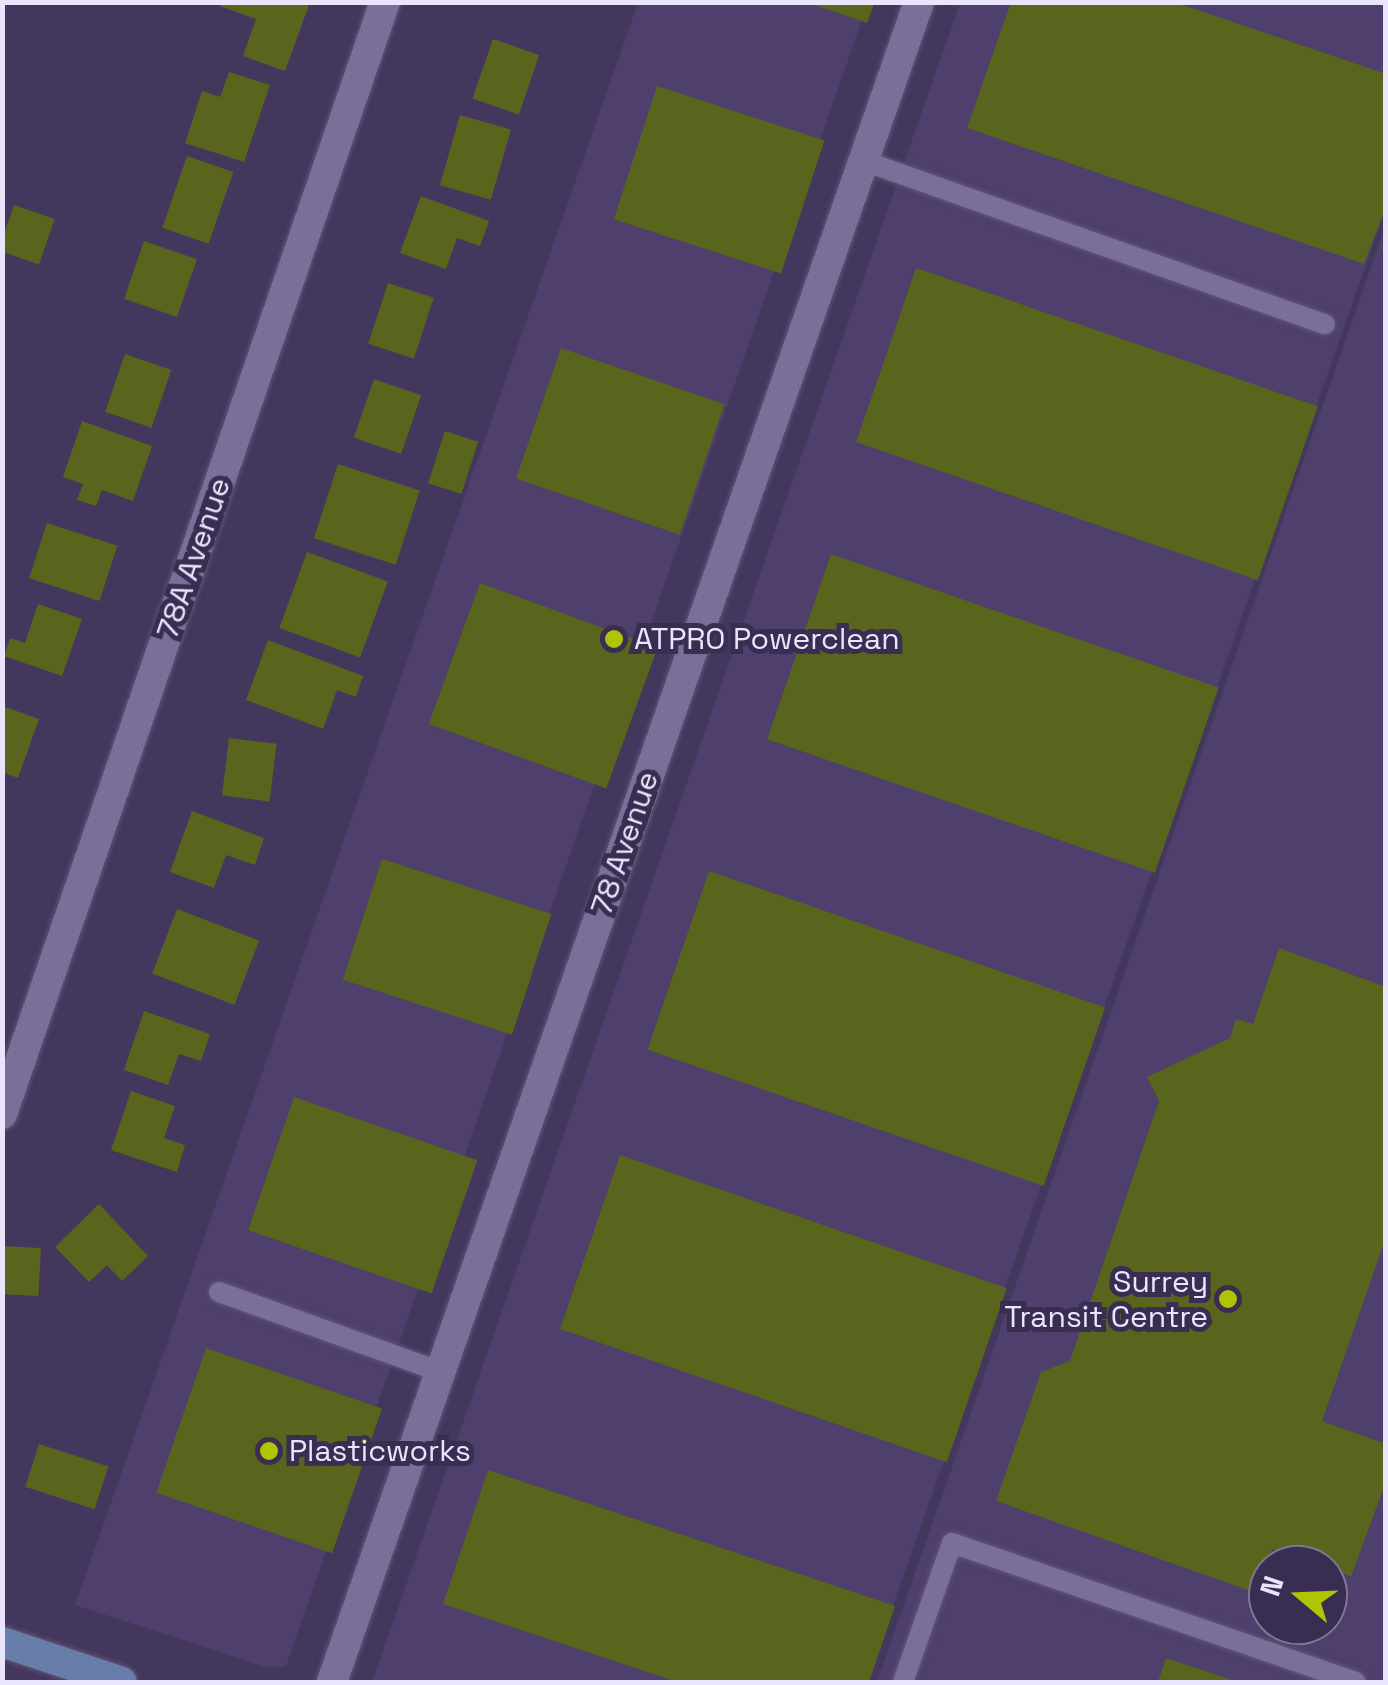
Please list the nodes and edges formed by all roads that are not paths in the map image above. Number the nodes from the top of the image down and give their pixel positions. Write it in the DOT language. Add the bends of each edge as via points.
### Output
graph roads {
  1 [pos="384,2"];
  2 [pos="918,2"];
  3 [pos="864,161"];
  4 [pos="1326,324"];
  5 [pos="2,1114"];
  6 [pos="219,1292"];
  7 [pos="441,1372"];
  8 [pos="2,1642"];
  9 [pos="122,1682"];
  10 [pos="332,1682"];
  11 [pos="904,1682"];
  12 [pos="1356,1682"];
  1 -- 5 [label="street, 78A Avenue"];
  2 -- 3 [label="street, 78 Avenue"];
  3 -- 4 [label="lane"];
  3 -- 7 [label="street, 78 Avenue"];
  6 -- 7 [label="lane"];
  7 -- 10 [label="street, 78 Avenue"];
  8 -- 9 [label="main road"];
  11 -- 12 [label="lane" via="952,1543"];
}
